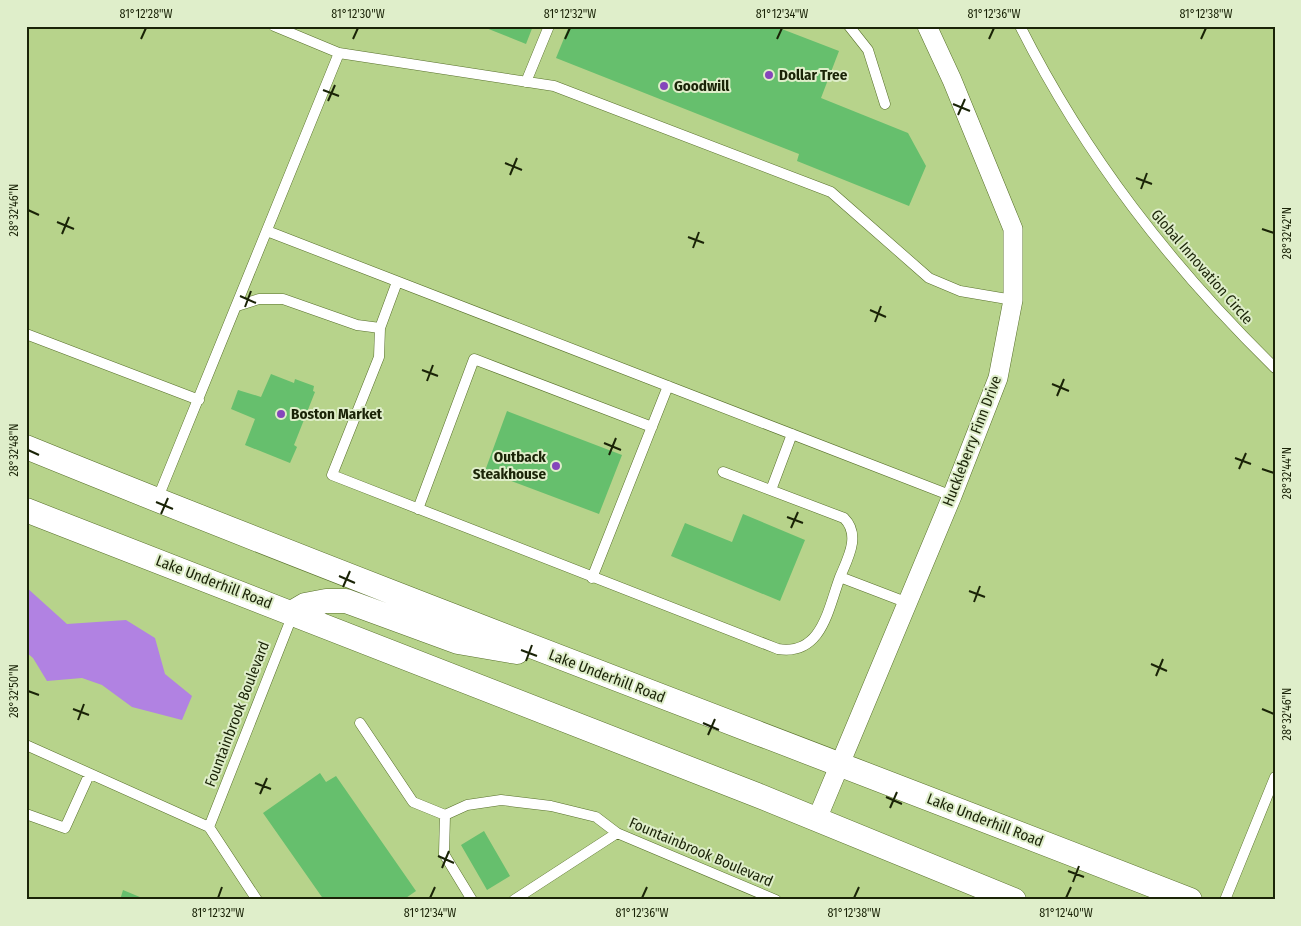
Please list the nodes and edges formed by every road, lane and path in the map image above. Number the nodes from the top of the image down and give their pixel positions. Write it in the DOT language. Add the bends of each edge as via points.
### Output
graph roads {
  1 [pos="274,26"];
  2 [pos="549,26"];
  3 [pos="849,26"];
  4 [pos="928,26"];
  5 [pos="1020,26"];
  6 [pos="339,53"];
  7 [pos="526,82"];
  8 [pos="885,104"];
  9 [pos="267,231"];
  10 [pos="398,282"];
  11 [pos="1013,300"];
  12 [pos="237,306"];
  13 [pos="380,328"];
  14 [pos="26,334"];
  15 [pos="1275,368"];
  16 [pos="668,386"];
  17 [pos="199,400"];
  18 [pos="652,427"];
  19 [pos="792,434"];
  20 [pos="26,447"];
  21 [pos="723,472"];
  22 [pos="771,490"];
  23 [pos="952,496"];
  24 [pos="157,500"];
  25 [pos="418,509"];
  26 [pos="26,510"];
  27 [pos="840,577"];
  28 [pos="592,578"];
  29 [pos="908,603"];
  30 [pos="293,612"];
  31 [pos="566,660"];
  32 [pos="360,723"];
  33 [pos="26,745"];
  34 [pos="840,763"];
  35 [pos="89,775"];
  36 [pos="1275,777"];
  37 [pos="26,814"];
  38 [pos="445,815"];
  39 [pos="817,819"];
  40 [pos="209,827"];
  41 [pos="617,833"];
  42 [pos="257,900"];
  43 [pos="472,900"];
  44 [pos="514,900"];
  45 [pos="776,900"];
  46 [pos="1014,900"];
  47 [pos="1190,900"];
  48 [pos="1225,900"];
  1 -- 6 [label="lane"];
  2 -- 7 [label="lane"];
  3 -- 8 [label="lane" via="868,50"];
  4 -- 11 [label="street, Huckleberry Finn Drive" via="1013,229"];
  5 -- 15 [label="lane, Global Innovation Circle" via="1083,136 1159,244"];
  6 -- 7 [label="lane"];
  6 -- 9 [label="lane"];
  7 -- 11 [label="lane" via="554,86 831,192 929,278 960,291"];
  9 -- 10 [label="lane"];
  9 -- 12 [label="lane"];
  10 -- 13 [label="lane"];
  10 -- 16 [label="lane"];
  11 -- 23 [label="street, Huckleberry Finn Drive" via="998,378"];
  12 -- 13 [label="lane" via="259,299 283,299 357,325"];
  12 -- 17 [label="lane"];
  13 -- 25 [label="lane" via="379,357 332,474"];
  14 -- 17 [label="lane"];
  16 -- 18 [label="lane"];
  16 -- 19 [label="lane"];
  17 -- 24 [label="lane"];
  18 -- 25 [label="lane" via="474,359"];
  18 -- 28 [label="lane"];
  19 -- 22 [label="lane"];
  19 -- 23 [label="lane"];
  20 -- 24 [label="street, Lake Underhill Road"];
  21 -- 22 [label="lane"];
  22 -- 27 [label="lane" via="844,518 851,525 852,546"];
  23 -- 29 [label="street, Huckleberry Finn Drive"];
  24 -- 31 [label="street, Lake Underhill Road"];
  25 -- 28 [label="lane"];
  26 -- 30 [label="street, Lake Underhill Road"];
  27 -- 28 [label="lane" via="816,637 808,645 789,651"];
  27 -- 29 [label="lane"];
  29 -- 34 [label="street, Huckleberry Finn Drive"];
  30 -- 31 [label="street" via="305,605 346,601 458,642"];
  30 -- 39 [label="street, Lake Underhill Road"];
  30 -- 40 [label="lane, Fountainbrook Boulevard"];
  31 -- 34 [label="street, Lake Underhill Road"];
  32 -- 38 [label="lane" via="413,802"];
  33 -- 35 [label="lane"];
  34 -- 39 [label="street, Huckleberry Finn Drive"];
  34 -- 47 [label="street, Lake Underhill Road"];
  35 -- 37 [label="lane" via="65,828"];
  35 -- 40 [label="lane"];
  36 -- 48 [label="lane"];
  38 -- 41 [label="lane" via="467,804 501,800 550,806 596,817"];
  38 -- 43 [label="lane" via="444,854"];
  39 -- 46 [label="street, Lake Underhill Road"];
  40 -- 42 [label="lane"];
  41 -- 44 [label="lane, Fountainbrook Boulevard"];
  41 -- 45 [label="lane, Fountainbrook Boulevard"];
}
